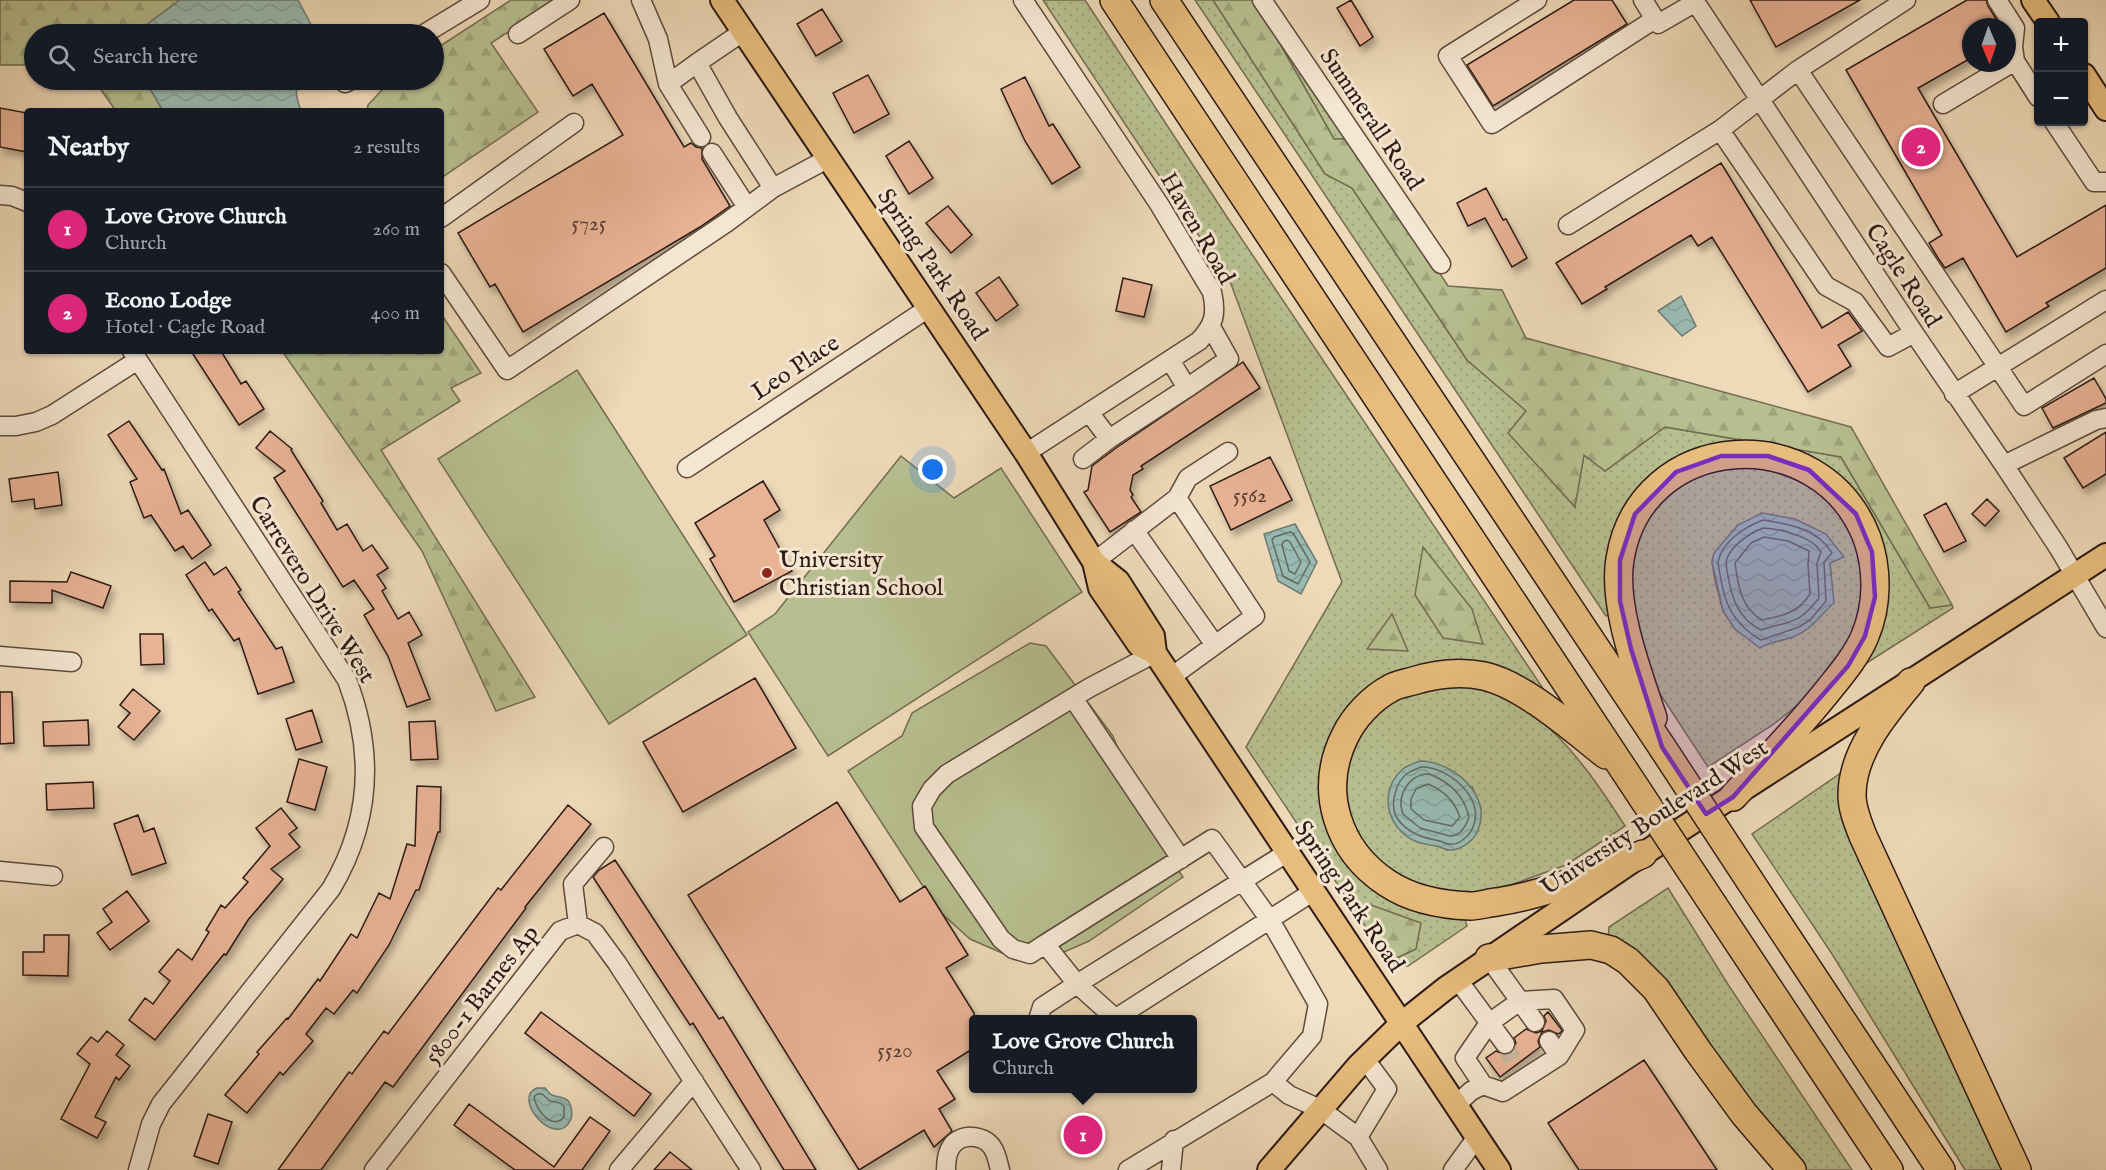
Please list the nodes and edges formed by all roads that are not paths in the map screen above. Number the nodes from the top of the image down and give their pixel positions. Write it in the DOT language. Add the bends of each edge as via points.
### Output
graph roads {
  1 [pos="480,0"];
  2 [pos="570,0"];
  3 [pos="641,0"];
  4 [pos="722,0"];
  5 [pos="1023,0"];
  6 [pos="1114,0"];
  7 [pos="1164,0"];
  8 [pos="1262,0"];
  9 [pos="1537,0"];
  10 [pos="1643,0"];
  11 [pos="1906,0"];
  12 [pos="1997,0"];
  13 [pos="2033,0"];
  14 [pos="1695,1"];
  15 [pos="2009,18"];
  16 [pos="2045,18"];
  17 [pos="1655,19"];
  18 [pos="440,24"];
  19 [pos="744,32"];
  20 [pos="518,33"];
  21 [pos="697,63"];
  22 [pos="2016,63"];
  23 [pos="1798,70"];
  24 [pos="1997,72"];
  25 [pos="2088,81"];
  26 [pos="668,84"];
  27 [pos="2034,91"];
  28 [pos="1760,99"];
  29 [pos="1943,104"];
  30 [pos="2106,109"];
  31 [pos="574,123"];
  32 [pos="2057,126"];
  33 [pos="1720,130"];
  34 [pos="701,137"];
  35 [pos="712,153"];
  36 [pos="829,158"];
  37 [pos="2106,182"];
  38 [pos="773,188"];
  39 [pos="0,195"];
  40 [pos="24,201"];
  41 [pos="747,207"];
  42 [pos="444,216"];
  43 [pos="1568,225"];
  44 [pos="1441,264"];
  45 [pos="444,277"];
  46 [pos="2106,300"];
  47 [pos="930,307"];
  48 [pos="1211,327"];
  49 [pos="1914,333"];
  50 [pos="2106,354"];
  51 [pos="135,355"];
  52 [pos="1170,360"];
  53 [pos="1997,368"];
  54 [pos="1186,388"];
  55 [pos="1954,394"];
  56 [pos="1089,412"];
  57 [pos="2106,418"];
  58 [pos="0,426"];
  59 [pos="1109,439"];
  60 [pos="1228,452"];
  61 [pos="1026,453"];
  62 [pos="1083,459"];
  63 [pos="2004,465"];
  64 [pos="687,468"];
  65 [pos="1177,498"];
  66 [pos="1134,530"];
  67 [pos="2106,555"];
  68 [pos="1094,562"];
  69 [pos="2074,575"];
  70 [pos="2106,628"];
  71 [pos="1215,645"];
  72 [pos="1155,653"];
  73 [pos="0,656"];
  74 [pos="72,662"];
  75 [pos="1172,677"];
  76 [pos="1911,682"];
  77 [pos="1073,698"];
  78 [pos="1662,747"];
  79 [pos="1624,770"];
  80 [pos="1733,797"];
  81 [pos="604,847"];
  82 [pos="1288,852"];
  83 [pos="1643,854"];
  84 [pos="1181,859"];
  85 [pos="0,871"];
  86 [pos="53,876"];
  87 [pos="1241,880"];
  88 [pos="1314,891"];
  89 [pos="1270,920"];
  90 [pos="578,924"];
  91 [pos="1045,944"];
  92 [pos="1489,958"];
  93 [pos="1458,980"];
  94 [pos="1077,984"];
  95 [pos="1520,1001"];
  96 [pos="1040,1015"];
  97 [pos="1110,1015"];
  98 [pos="1120,1015"];
  99 [pos="1535,1022"];
  100 [pos="1402,1023"];
  101 [pos="1489,1023"];
  102 [pos="1549,1041"];
  103 [pos="1505,1044"];
  104 [pos="1559,1056"];
  105 [pos="1365,1059"];
  106 [pos="694,1081"];
  107 [pos="1273,1082"];
  108 [pos="1483,1085"];
  109 [pos="1456,1105"];
  110 [pos="1320,1109"];
  111 [pos="1358,1137"];
  112 [pos="1477,1137"];
  113 [pos="1174,1140"];
  114 [pos="138,1170"];
  115 [pos="374,1170"];
  116 [pos="619,1170"];
  117 [pos="751,1170"];
  118 [pos="946,1170"];
  119 [pos="1000,1170"];
  120 [pos="1128,1170"];
  121 [pos="1172,1170"];
  122 [pos="1269,1170"];
  123 [pos="1378,1170"];
  124 [pos="1453,1170"];
  125 [pos="1499,1170"];
  126 [pos="1792,1170"];
  127 [pos="1889,1170"];
  128 [pos="1941,1170"];
  129 [pos="2017,1170"];
  1 -- 18 [label="street"];
  2 -- 20 [label="street"];
  3 -- 26 [label="street" via="658,39"];
  4 -- 19 [label="main road, Spring Park Road"];
  5 -- 48 [label="street, Haven Road" via="1159,204 1212,292 1215,304"];
  6 -- 79 [label="highway"];
  7 -- 78 [label="highway"];
  8 -- 44 [label="street, Summerall Road"];
  9 -- 17 [label="street" via="1448,56 1492,124"];
  10 -- 17 [label="street"];
  11 -- 23 [label="street"];
  12 -- 15 [label="street"];
  13 -- 16 [label="main road"];
  14 -- 17 [label="street" via="1658,24"];
  14 -- 28 [label="street, Cagle Road"];
  19 -- 21 [label="street"];
  19 -- 36 [label="main road, Spring Park Road"];
  21 -- 26 [label="street"];
  21 -- 38 [label="street"];
  22 -- 27 [label="street"];
  23 -- 28 [label="street"];
  23 -- 53 [label="street"];
  24 -- 29 [label="street"];
  25 -- 30 [label="main road"];
  26 -- 34 [label="street"];
  28 -- 33 [label="street"];
  28 -- 49 [label="street, Cagle Road"];
  31 -- 42 [label="street"];
  32 -- 37 [label="street" via="2094,182"];
  33 -- 43 [label="street"];
  33 -- 49 [label="street" via="1826,286 1855,302 1888,347"];
  35 -- 41 [label="street"];
  36 -- 38 [label="street"];
  36 -- 47 [label="main road, Spring Park Road"];
  38 -- 41 [label="street"];
  39 -- 40 [label="street"];
  41 -- 45 [label="street" via="507,370"];
  46 -- 53 [label="street"];
  47 -- 61 [label="main road, Spring Park Road"];
  47 -- 64 [label="street, Leo Place"];
  48 -- 52 [label="street" via="1199,341"];
  48 -- 54 [label="street" via="1229,360"];
  49 -- 55 [label="street, Cagle Road"];
  50 -- 53 [label="street" via="2024,406"];
  51 -- 58 [label="street" via="52,414 36,422"];
  51 -- 114 [label="street, Carrevero Drive West" via="346,680 362,729 365,784 356,838 340,874 161,1104"];
  52 -- 54 [label="street"];
  52 -- 56 [label="street"];
  53 -- 55 [label="street"];
  54 -- 59 [label="street"];
  55 -- 63 [label="street, Cagle Road"];
  56 -- 59 [label="street"];
  56 -- 61 [label="street"];
  57 -- 63 [label="street"];
  59 -- 62 [label="street"];
  60 -- 65 [label="street" via="1188,478"];
  61 -- 68 [label="main road, Spring Park Road"];
  63 -- 69 [label="street, Cagle Road"];
  65 -- 66 [label="street"];
  65 -- 71 [label="street" via="1255,616"];
  66 -- 68 [label="street"];
  66 -- 71 [label="street"];
  67 -- 69 [label="main road, University Boulevard West"];
  68 -- 72 [label="main road, Spring Park Road" via="1118,581 1153,636"];
  69 -- 70 [label="street, Cagle Road"];
  69 -- 76 [label="main road, University Boulevard West"];
  71 -- 75 [label="street"];
  72 -- 75 [label="main road, Spring Park Road"];
  72 -- 77 [label="street"];
  73 -- 74 [label="street"];
  75 -- 82 [label="main road, Spring Park Road"];
  76 -- 80 [label="main road, University Boulevard West"];
  76 -- 129 [label="highway" via="1887,711 1860,758 1853,778 1855,814"];
  77 -- 84 [label="street"];
  77 -- 91 [label="street" via="947,774 922,806 924,827 1001,939 1013,949 1030,954"];
  78 -- 80 [label="highway" via="1620,601 1620,560 1635,514 1661,483 1706,460 1744,454 1768,456 1809,470 1841,495 1864,532 1875,574 1871,617 1848,666"];
  78 -- 128 [label="highway, bridge"];
  79 -- 83 [label="highway" via="1568,725 1503,682 1485,676 1446,674 1392,687 1364,709 1351,723 1338,750 1332,792 1342,831 1372,872 1404,892 1433,902 1471,906 1515,899 1587,877"];
  79 -- 127 [label="highway, bridge"];
  80 -- 83 [label="main road, University Boulevard West"];
  81 -- 90 [label="street" via="573,884"];
  82 -- 87 [label="street"];
  82 -- 88 [label="main road, Spring Park Road"];
  83 -- 92 [label="main road, University Boulevard West"];
  84 -- 87 [label="street" via="1212,839"];
  84 -- 91 [label="street"];
  85 -- 86 [label="street"];
  87 -- 89 [label="street"];
  87 -- 94 [label="street"];
  88 -- 89 [label="street"];
  88 -- 100 [label="main road, Spring Park Road"];
  89 -- 98 [label="street"];
  89 -- 107 [label="street" via="1318,1004 1312,1036"];
  90 -- 106 [label="street, 5800-1 Barnes Ap" via="595,933"];
  90 -- 115 [label="street, 5800-1 Barnes Ap" via="560,931"];
  91 -- 94 [label="street"];
  92 -- 93 [label="main road, University Boulevard West"];
  92 -- 95 [label="street"];
  92 -- 126 [label="highway" via="1591,945 1611,950 1629,961 1656,989 1744,1114"];
  93 -- 100 [label="main road, University Boulevard West"];
  93 -- 101 [label="street"];
  94 -- 96 [label="street" via="1042,1007"];
  94 -- 97 [label="street"];
  95 -- 99 [label="street"];
  95 -- 101 [label="street"];
  95 -- 104 [label="street" via="1554,999 1575,1030"];
  100 -- 105 [label="main road, University Boulevard West"];
  100 -- 109 [label="main road, Spring Park Road"];
  101 -- 103 [label="street"];
  101 -- 108 [label="street" via="1465,1058"];
  102 -- 104 [label="street"];
  104 -- 108 [label="street" via="1521,1072 1503,1092"];
  105 -- 110 [label="main road, University Boulevard West"];
  105 -- 111 [label="street" via="1388,1089"];
  106 -- 116 [label="street"];
  106 -- 117 [label="street, 5800-1 Barnes Ap"];
  107 -- 110 [label="street" via="1289,1095"];
  107 -- 113 [label="street"];
  108 -- 109 [label="street"];
  109 -- 112 [label="main road, Spring Park Road"];
  110 -- 111 [label="street"];
  110 -- 122 [label="main road, University Boulevard West"];
  111 -- 123 [label="street"];
  112 -- 124 [label="street"];
  112 -- 125 [label="main road, Spring Park Road"];
  113 -- 120 [label="street"];
  113 -- 121 [label="street"];
  118 -- 119 [label="street" via="952,1145 972,1136 991,1145"];
}
